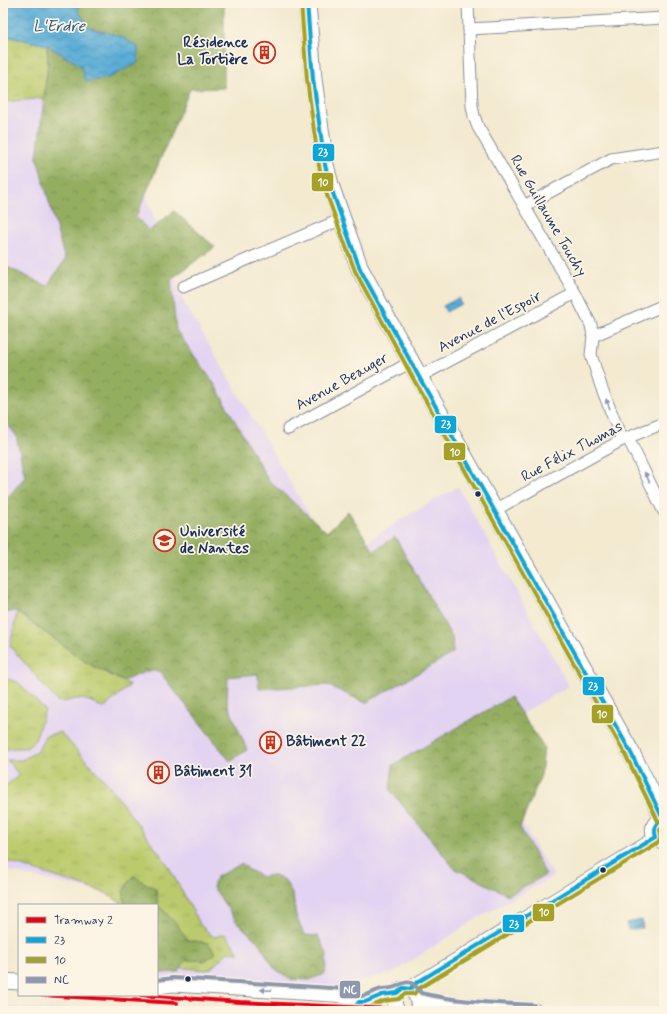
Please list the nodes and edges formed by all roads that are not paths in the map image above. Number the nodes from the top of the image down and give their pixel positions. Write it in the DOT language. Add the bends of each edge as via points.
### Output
graph roads {
  1 [pos="307,3"];
  2 [pos="468,3"];
  3 [pos="664,18"];
  4 [pos="469,29"];
  5 [pos="664,151"];
  6 [pos="524,206"];
  7 [pos="342,219"];
  8 [pos="183,287"];
  9 [pos="575,293"];
  10 [pos="664,305"];
  11 [pos="593,336"];
  12 [pos="411,362"];
  13 [pos="419,377"];
  14 [pos="664,423"];
  15 [pos="288,429"];
  16 [pos="625,439"];
  17 [pos="495,510"];
  18 [pos="664,512"];
  19 [pos="663,819"];
  20 [pos="660,840"];
  21 [pos="3,981"];
  22 [pos="18,982"];
  23 [pos="158,986"];
  24 [pos="411,998"];
  25 [pos="362,1006"];
  26 [pos="397,1011"];
  27 [pos="534,1011"];
  1 -- 7 [label="main road" via="313,79 325,164"];
  2 -- 4 [label="street, Rue Guillaume Touchy"];
  3 -- 4 [label="street"];
  4 -- 6 [label="street, Rue Guillaume Touchy" via="474,116"];
  5 -- 6 [label="street" via="611,159"];
  6 -- 9 [label="street, Rue Guillaume Touchy"];
  7 -- 8 [label="street"];
  7 -- 12 [label="main road" via="360,269"];
  9 -- 11 [label="street, Rue Guillaume Touchy" via="591,325"];
  9 -- 13 [label="street, Avenue de l'Espoir"];
  10 -- 11 [label="street"];
  16 -- 11 [label="street, Rue Guillaume Touchy, one-way" via="601,386 591,355"];
  12 -- 13 [label="main road"];
  12 -- 15 [label="street, Avenue Beauger"];
  13 -- 17 [label="main road"];
  14 -- 16 [label="street, Rue Félix Thomas"];
  16 -- 17 [label="street, Rue Félix Thomas"];
  18 -- 16 [label="street, Rue Guillaume Touchy, one-way"];
  17 -- 19 [label="main road" via="630,751"];
  19 -- 20 [label="main road" via="658,822 654,832"];
  20 -- 24 [label="street" via="413,985"];
  21 -- 22 [label="street"];
  25 -- 23 [label="street, one-way" via="350,996 332,994 173,984"];
  24 -- 25 [label="street" via="382,995"];
  24 -- 26 [label="street" via="395,1001"];
  24 -- 27 [label="street" via="452,1005"];
}
